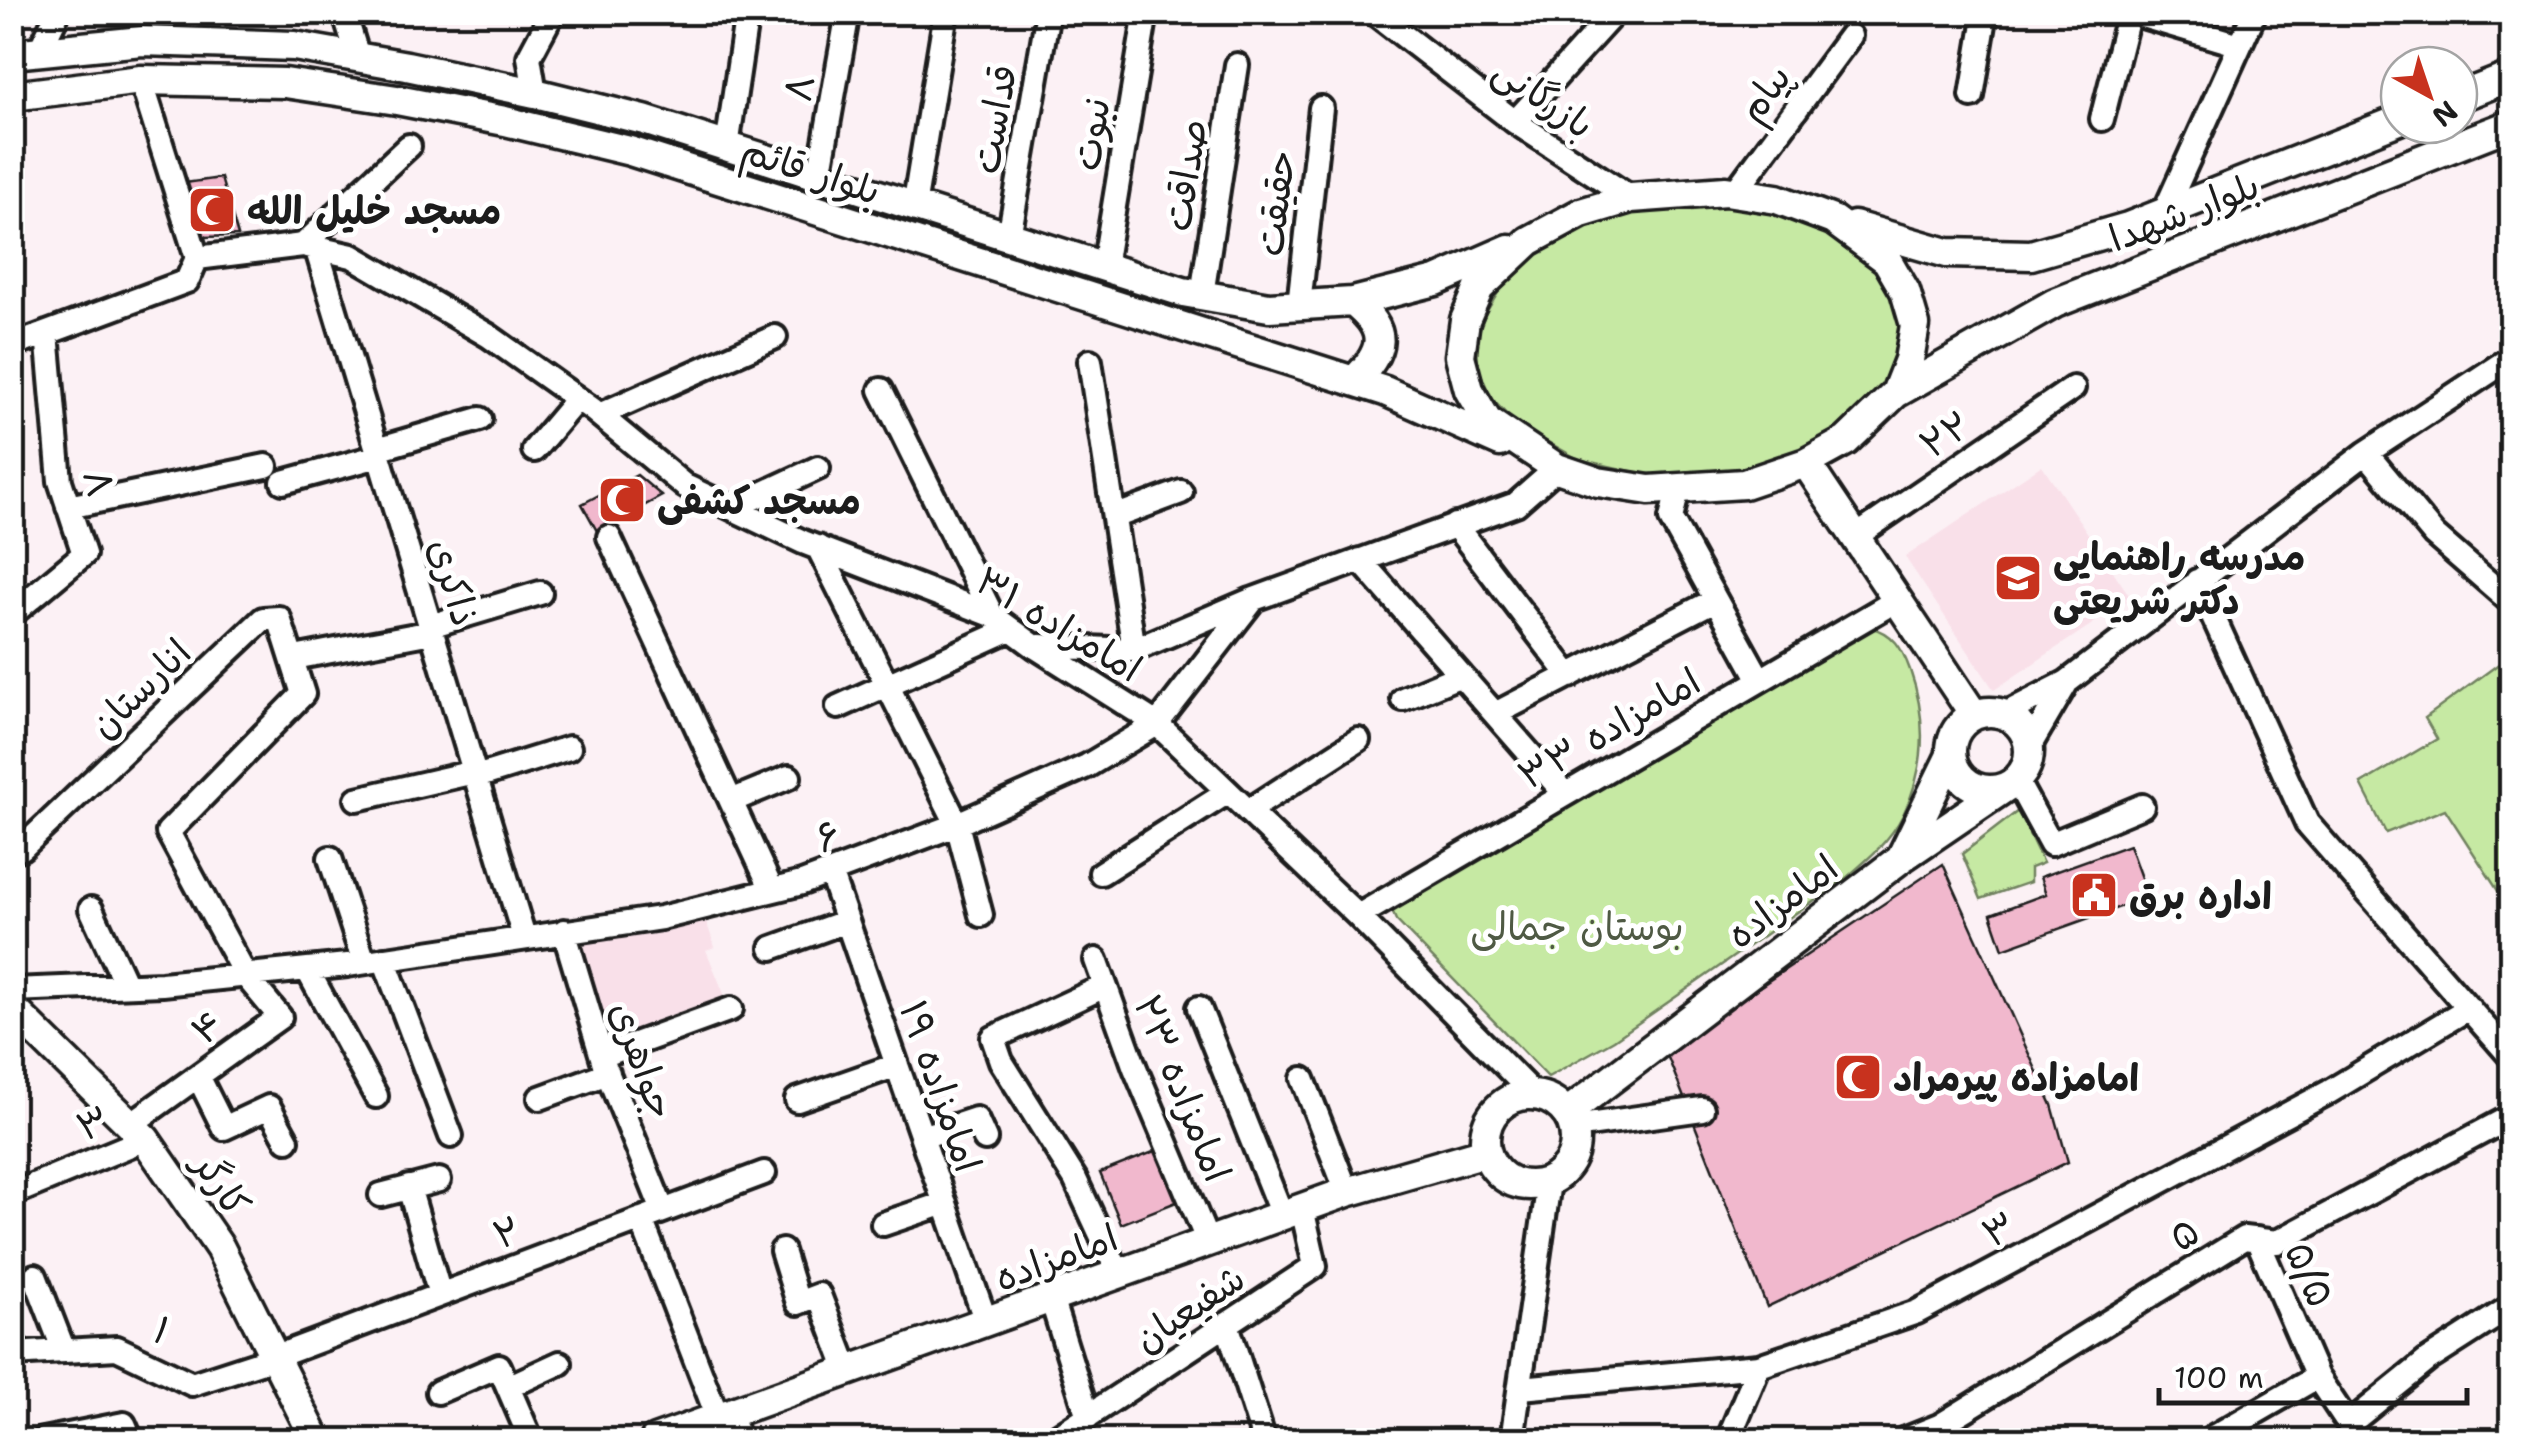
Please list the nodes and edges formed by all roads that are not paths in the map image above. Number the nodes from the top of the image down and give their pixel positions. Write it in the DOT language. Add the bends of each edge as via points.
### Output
graph roads {
  1 [pos="58,12"];
  2 [pos="344,12"];
  3 [pos="747,12"];
  4 [pos="848,12"];
  5 [pos="946,12"];
  6 [pos="1048,12"];
  7 [pos="1146,12"];
  8 [pos="1373,12"];
  9 [pos="1615,12"];
  10 [pos="1986,12"];
  11 [pos="2129,12"];
  12 [pos="2255,12"];
  13 [pos="550,15"];
  14 [pos="1850,36"];
  15 [pos="2240,45"];
  16 [pos="26,52"];
  17 [pos="358,57"];
  18 [pos="1237,65"];
  19 [pos="2512,76"];
  20 [pos="141,80"];
  21 [pos="2479,88"];
  22 [pos="535,93"];
  23 [pos="12,96"];
  24 [pos="1972,96"];
  25 [pos="1321,108"];
  26 [pos="2102,119"];
  27 [pos="1515,122"];
  28 [pos="2512,124"];
  29 [pos="2379,128"];
  30 [pos="409,146"];
  31 [pos="726,147"];
  32 [pos="820,176"];
  33 [pos="1735,192"];
  34 [pos="1631,198"];
  35 [pos="914,206"];
  36 [pos="2164,213"];
  37 [pos="1832,220"];
  38 [pos="1009,237"];
  39 [pos="1528,241"];
  40 [pos="310,246"];
  41 [pos="197,258"];
  42 [pos="1104,267"];
  43 [pos="1202,296"];
  44 [pos="1353,302"];
  45 [pos="1299,305"];
  46 [pos="47,333"];
  47 [pos="774,337"];
  48 [pos="12,346"];
  49 [pos="2512,357"];
  50 [pos="1090,361"];
  51 [pos="1354,381"];
  52 [pos="2073,388"];
  53 [pos="881,390"];
  54 [pos="1896,393"];
  55 [pos="577,399"];
  56 [pos="599,415"];
  57 [pos="480,420"];
  58 [pos="534,450"];
  59 [pos="378,452"];
  60 [pos="2366,453"];
  61 [pos="1806,463"];
  62 [pos="818,468"];
  63 [pos="1557,468"];
  64 [pos="1678,489"];
  65 [pos="1181,492"];
  66 [pos="68,507"];
  67 [pos="732,508"];
  68 [pos="1114,517"];
  69 [pos="1454,526"];
  70 [pos="610,536"];
  71 [pos="1856,538"];
  72 [pos="818,548"];
  73 [pos="1360,560"];
  74 [pos="2197,582"];
  75 [pos="540,593"];
  76 [pos="1254,599"];
  77 [pos="1716,600"];
  78 [pos="1897,600"];
  79 [pos="2512,603"];
  80 [pos="13,612"];
  81 [pos="1002,622"];
  82 [pos="431,629"];
  83 [pos="1034,646"];
  84 [pos="1134,650"];
  85 [pos="295,663"];
  86 [pos="1461,675"];
  87 [pos="1570,676"];
  88 [pos="1760,680"];
  89 [pos="2067,682"];
  90 [pos="888,686"];
  91 [pos="1403,698"];
  92 [pos="838,707"];
  93 [pos="1495,714"];
  94 [pos="1989,715"];
  95 [pos="1157,724"];
  96 [pos="1358,740"];
  97 [pos="2029,747"];
  98 [pos="569,748"];
  99 [pos="1951,755"];
  100 [pos="475,774"];
  101 [pos="789,777"];
  102 [pos="2011,783"];
  103 [pos="1228,792"];
  104 [pos="1565,794"];
  105 [pos="357,799"];
  106 [pos="731,802"];
  107 [pos="2142,806"];
  108 [pos="1248,811"];
  109 [pos="957,824"];
  110 [pos="12,852"];
  111 [pos="330,858"];
  112 [pos="1900,859"];
  113 [pos="830,872"];
  114 [pos="1101,873"];
  115 [pos="772,890"];
  116 [pos="91,909"];
  117 [pos="981,915"];
  118 [pos="1358,916"];
  119 [pos="847,921"];
  120 [pos="564,931"];
  121 [pos="524,937"];
  122 [pos="772,948"];
  123 [pos="1096,960"];
  124 [pos="374,961"];
  125 [pos="308,969"];
  126 [pos="246,975"];
  127 [pos="126,985"];
  128 [pos="1105,986"];
  129 [pos="12,990"];
  130 [pos="12,1008"];
  131 [pos="1199,1008"];
  132 [pos="2469,1008"];
  133 [pos="731,1010"];
  134 [pos="2512,1058"];
  135 [pos="605,1065"];
  136 [pos="897,1065"];
  137 [pos="198,1076"];
  138 [pos="1303,1079"];
  139 [pos="1534,1095"];
  140 [pos="376,1096"];
  141 [pos="540,1098"];
  142 [pos="797,1100"];
  143 [pos="1702,1109"];
  144 [pos="2512,1116"];
  145 [pos="1570,1120"];
  146 [pos="138,1132"];
  147 [pos="451,1136"];
  148 [pos="922,1137"];
  149 [pos="985,1139"];
  150 [pos="287,1140"];
  151 [pos="1486,1152"];
  152 [pos="764,1173"];
  153 [pos="439,1180"];
  154 [pos="1549,1182"];
  155 [pos="409,1187"];
  156 [pos="1346,1192"];
  157 [pos="12,1194"];
  158 [pos="381,1195"];
  159 [pos="945,1203"];
  160 [pos="1292,1212"];
  161 [pos="652,1215"];
  162 [pos="883,1224"];
  163 [pos="2256,1239"];
  164 [pos="1208,1242"];
  165 [pos="782,1251"];
  166 [pos="1119,1274"];
  167 [pos="35,1276"];
  168 [pos="440,1295"];
  169 [pos="1051,1298"];
  170 [pos="2512,1306"];
  171 [pos="986,1322"];
  172 [pos="1227,1324"];
  173 [pos="64,1351"];
  174 [pos="12,1354"];
  175 [pos="275,1357"];
  176 [pos="560,1363"];
  177 [pos="1758,1366"];
  178 [pos="848,1371"];
  179 [pos="2316,1377"];
  180 [pos="508,1387"];
  181 [pos="1520,1388"];
  182 [pos="438,1392"];
  183 [pos="1088,1417"];
  184 [pos="729,1424"];
  185 [pos="2354,1432"];
  186 [pos="1943,1433"];
  187 [pos="43,1440"];
  188 [pos="131,1440"];
  189 [pos="316,1440"];
  190 [pos="531,1440"];
  191 [pos="654,1440"];
  192 [pos="1052,1440"];
  193 [pos="1264,1440"];
  194 [pos="1512,1440"];
  195 [pos="1728,1440"];
  196 [pos="1904,1440"];
  197 [pos="2208,1440"];
  1 -- 16 [label="street"];
  2 -- 17 [label="street"];
  3 -- 31 [label="street"];
  4 -- 32 [label="street, ۸"];
  5 -- 35 [label="street"];
  6 -- 38 [label="street, قداست"];
  7 -- 42 [label="street, نبوت"];
  8 -- 27 [label="street, بازرگانی"];
  9 -- 27 [label="street"];
  10 -- 24 [label="street"];
  11 -- 15 [label="street"];
  11 -- 26 [label="street"];
  12 -- 15 [label="street"];
  13 -- 22 [label="street" via="529,58"];
  14 -- 33 [label="street, پیام"];
  15 -- 36 [label="street"];
  16 -- 17 [label="main road, بلوار قائم" via="142,41 294,46"];
  17 -- 22 [label="main road, بلوار قائم"];
  18 -- 43 [label="street, صداقت"];
  19 -- 21 [label="main road"];
  20 -- 23 [label="main road, بلوار قائم"];
  20 -- 41 [label="street"];
  20 -- 51 [label="main road, بلوار قائم" via="285,83 505,121 630,151"];
  22 -- 31 [label="main road, بلوار قائم"];
  25 -- 45 [label="street, حقیقت"];
  27 -- 34 [label="street, بازرگانی"];
  28 -- 54 [label="main road, بلوار شهدا" via="2055,303"];
  29 -- 36 [label="main road, بلوار شهدا"];
  30 -- 40 [label="street"];
  31 -- 32 [label="main road, بلوار قائم"];
  32 -- 35 [label="main road, بلوار قائم"];
  33 -- 34 [label="main road"];
  33 -- 37 [label="main road"];
  34 -- 39 [label="main road" via="1581,213"];
  35 -- 38 [label="main road, بلوار قائم"];
  36 -- 37 [label="main road, بلوار شهدا" via="2032,255 1947,253"];
  37 -- 54 [label="main road" via="1888,260 1905,291 1915,325"];
  38 -- 42 [label="main road, بلوار قائم"];
  39 -- 44 [label="main road, بلوار قائم" via="1436,281"];
  39 -- 63 [label="main road" via="1479,288 1460,356 1487,420"];
  40 -- 41 [label="street, امامزاده ۳۱"];
  40 -- 55 [label="street, امامزاده ۳۱" via="352,256 490,336"];
  40 -- 59 [label="street, ذاکری"];
  41 -- 46 [label="street" via="188,280"];
  42 -- 43 [label="main road, بلوار قائم"];
  43 -- 45 [label="main road, بلوار قائم"];
  44 -- 45 [label="main road, بلوار قائم"];
  44 -- 51 [label="main road" via="1379,330 1374,359"];
  46 -- 48 [label="street"];
  46 -- 66 [label="street, ۸"];
  47 -- 56 [label="street"];
  49 -- 60 [label="street"];
  50 -- 68 [label="street"];
  51 -- 63 [label="main road, بلوار قائم"];
  52 -- 71 [label="street, ۲۲"];
  53 -- 81 [label="street"];
  54 -- 61 [label="main road" via="1846,440"];
  55 -- 56 [label="street, امامزاده ۳۱"];
  55 -- 58 [label="street"];
  56 -- 67 [label="street, امامزاده ۳۱" via="685,486"];
  57 -- 59 [label="street"];
  59 -- 66 [label="street"];
  59 -- 82 [label="street, ذاکری"];
  60 -- 74 [label="street"];
  60 -- 79 [label="street" via="2434,535"];
  61 -- 64 [label="main road" via="1744,484"];
  61 -- 71 [label="main road"];
  62 -- 67 [label="street"];
  63 -- 64 [label="main road" via="1598,482"];
  63 -- 69 [label="street" via="1516,504"];
  64 -- 77 [label="street" via="1671,519"];
  65 -- 68 [label="street"];
  66 -- 80 [label="street, ۸" via="84,554"];
  67 -- 72 [label="street, امامزاده ۳۱"];
  68 -- 84 [label="street"];
  69 -- 73 [label="street"];
  69 -- 87 [label="street"];
  70 -- 106 [label="street"];
  71 -- 78 [label="main road"];
  72 -- 81 [label="street, امامزاده ۳۱"];
  72 -- 90 [label="street"];
  73 -- 76 [label="street"];
  73 -- 86 [label="street"];
  74 -- 89 [label="street"];
  74 -- 132 [label="street" via="2308,822"];
  75 -- 82 [label="street"];
  76 -- 84 [label="street"];
  76 -- 95 [label="street, ۶"];
  77 -- 87 [label="street"];
  77 -- 88 [label="street"];
  78 -- 88 [label="street, امامزاده ۳۳"];
  78 -- 94 [label="main road"];
  81 -- 83 [label="street, امامزاده ۳۱"];
  81 -- 90 [label="street"];
  82 -- 85 [label="street"];
  82 -- 100 [label="street, ذاکری"];
  83 -- 84 [label="street"];
  83 -- 95 [label="street, امامزاده ۳۱"];
  85 -- 110 [label="street, انارستان" via="279,618 262,619"];
  85 -- 126 [label="street" via="303,694 168,832"];
  86 -- 91 [label="street"];
  86 -- 93 [label="street"];
  87 -- 93 [label="street"];
  88 -- 104 [label="street, امامزاده ۳۳"];
  89 -- 94 [label="street"];
  89 -- 97 [label="street"];
  90 -- 92 [label="street"];
  90 -- 109 [label="street"];
  93 -- 104 [label="street"];
  94 -- 97 [label="main road" via="2019,725"];
  94 -- 99 [label="main road" via="1956,732"];
  95 -- 103 [label="street, امامزاده ۳۱"];
  95 -- 109 [label="street, ۶" via="1087,766"];
  96 -- 108 [label="street"];
  97 -- 102 [label="main road" via="2024,770"];
  98 -- 100 [label="street"];
  99 -- 102 [label="main road" via="1970,785"];
  99 -- 112 [label="main road"];
  100 -- 105 [label="street"];
  100 -- 121 [label="street, ذاکری"];
  101 -- 106 [label="street"];
  102 -- 107 [label="street" via="2052,844"];
  102 -- 112 [label="main road, امامزاده"];
  103 -- 108 [label="street, امامزاده ۳۱"];
  103 -- 114 [label="street"];
  104 -- 118 [label="street, امامزاده ۳۳"];
  106 -- 115 [label="street"];
  108 -- 118 [label="street, امامزاده ۳۱"];
  109 -- 113 [label="street, ۶"];
  109 -- 117 [label="street"];
  111 -- 124 [label="street"];
  112 -- 145 [label="main road, امامزاده"];
  113 -- 115 [label="street, ۶"];
  113 -- 119 [label="street, امامزاده ۱۹"];
  115 -- 120 [label="street, ۶" via="661,918"];
  116 -- 127 [label="street"];
  118 -- 139 [label="street, امامزاده ۳۱"];
  119 -- 122 [label="street"];
  119 -- 136 [label="street, امامزاده ۱۹"];
  120 -- 121 [label="street, ۶"];
  120 -- 135 [label="street, جواهری"];
  121 -- 124 [label="street, ۶"];
  123 -- 128 [label="street, امامزاده ۲۳"];
  124 -- 125 [label="street, ۶"];
  124 -- 147 [label="street"];
  125 -- 126 [label="street, ۶"];
  125 -- 140 [label="street"];
  126 -- 127 [label="street, ۶"];
  126 -- 137 [label="street, ۴" via="280,1017"];
  127 -- 129 [label="street, ۶"];
  128 -- 164 [label="street, امامزاده ۲۳"];
  128 -- 166 [label="street" via="993,1038 1075,1179"];
  130 -- 146 [label="main road, کارگر"];
  131 -- 160 [label="street"];
  132 -- 134 [label="street"];
  132 -- 177 [label="street, ۳" via="2329,1092 1916,1312"];
  133 -- 135 [label="street"];
  135 -- 141 [label="street"];
  135 -- 161 [label="street, جواهری"];
  136 -- 142 [label="street"];
  136 -- 148 [label="street, امامزاده ۱۹"];
  137 -- 146 [label="street, ۴"];
  137 -- 150 [label="street" via="224,1128 269,1107"];
  138 -- 156 [label="street"];
  139 -- 145 [label="main road" via="1552,1100"];
  139 -- 151 [label="main road" via="1496,1111"];
  143 -- 145 [label="street"];
  144 -- 163 [label="street, ۵" via="2277,1242"];
  145 -- 154 [label="main road" via="1574,1154"];
  146 -- 157 [label="street, ۳"];
  146 -- 175 [label="main road, کارگر" via="220,1248"];
  148 -- 149 [label="street" via="976,1119"];
  148 -- 159 [label="street, امامزاده ۱۹"];
  151 -- 154 [label="main road" via="1510,1181"];
  151 -- 156 [label="main road, امامزاده"];
  152 -- 161 [label="street, ۲"];
  153 -- 155 [label="street"];
  154 -- 181 [label="street"];
  155 -- 158 [label="street"];
  155 -- 168 [label="street"];
  156 -- 160 [label="main road, امامزاده"];
  159 -- 162 [label="street"];
  159 -- 171 [label="street, امامزاده ۱۹"];
  160 -- 164 [label="main road, امامزاده"];
  160 -- 172 [label="street, شفیعیان" via="1315,1266"];
  161 -- 168 [label="street, ۲"];
  161 -- 184 [label="street, جواهری"];
  163 -- 179 [label="street, ۵/۵"];
  163 -- 186 [label="street, ۵" via="2244,1238"];
  164 -- 166 [label="main road, امامزاده"];
  165 -- 178 [label="street" via="798,1303 819,1295"];
  166 -- 169 [label="main road, امامزاده"];
  167 -- 173 [label="street"];
  168 -- 175 [label="street, ۲"];
  169 -- 171 [label="main road, امامزاده"];
  169 -- 183 [label="street"];
  170 -- 185 [label="street" via="2428,1360"];
  171 -- 178 [label="main road, امامزاده"];
  172 -- 183 [label="street, شفیعیان"];
  172 -- 193 [label="street"];
  173 -- 174 [label="street, ۱"];
  173 -- 175 [label="street, ۱" via="118,1348 192,1384"];
  175 -- 189 [label="main road, کارگر"];
  176 -- 180 [label="street"];
  177 -- 181 [label="street, ۳"];
  177 -- 195 [label="street"];
  178 -- 184 [label="main road, امامزاده"];
  179 -- 185 [label="street, ۵/۵"];
  179 -- 197 [label="street"];
  180 -- 182 [label="street" via="499,1366"];
  180 -- 190 [label="street"];
  181 -- 194 [label="street"];
  183 -- 192 [label="street, شفیعیان"];
  184 -- 191 [label="main road, امامزاده"];
  186 -- 196 [label="street, ۵"];
  187 -- 188 [label="street" via="124,1424"];
}
